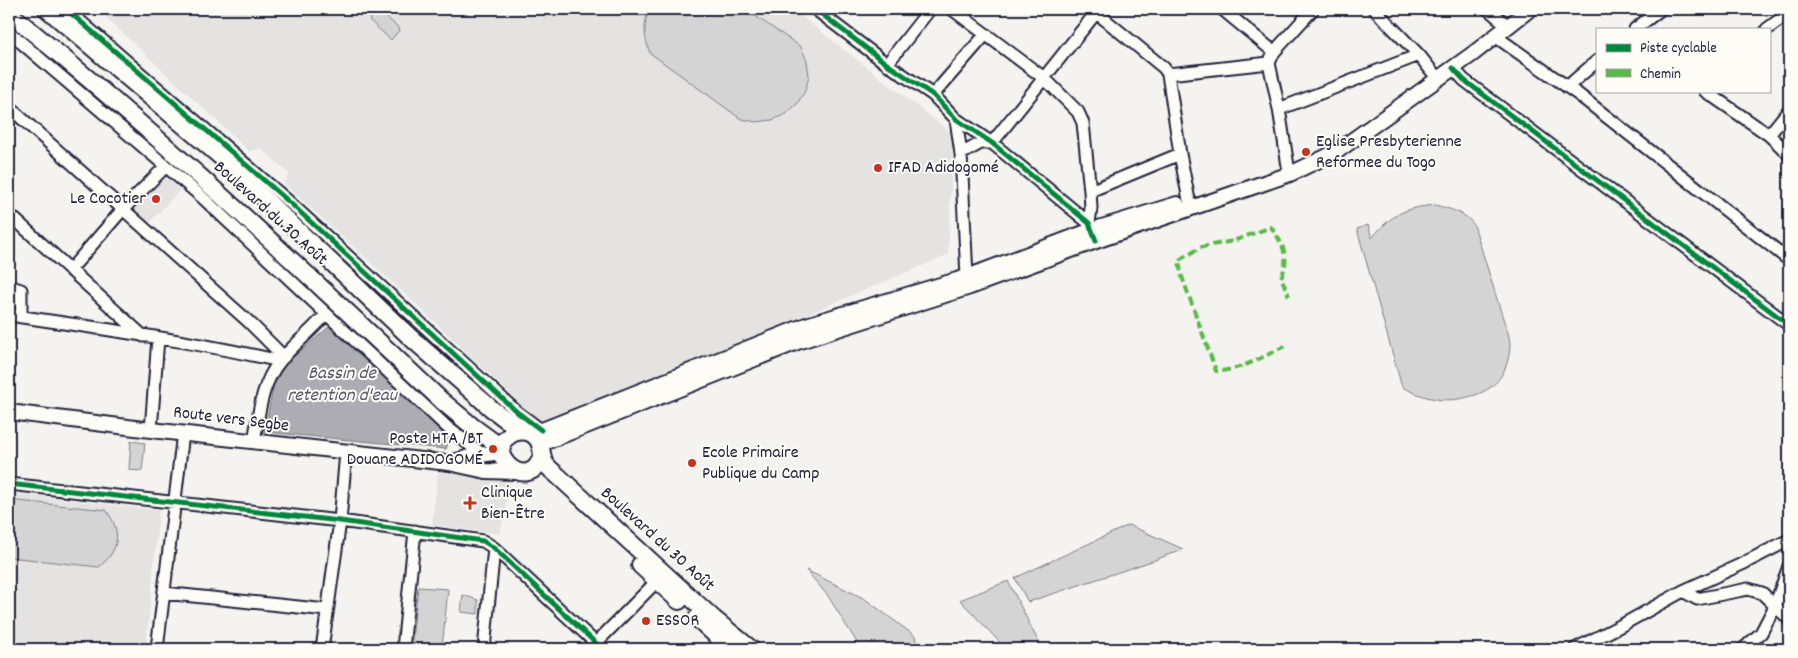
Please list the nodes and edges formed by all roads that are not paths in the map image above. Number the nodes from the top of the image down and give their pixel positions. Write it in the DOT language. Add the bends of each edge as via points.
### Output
graph roads {
  1 [pos="48,9"];
  2 [pos="66,9"];
  3 [pos="930,9"];
  4 [pos="952,9"];
  5 [pos="1222,9"];
  6 [pos="1313,9"];
  7 [pos="1374,9"];
  8 [pos="1488,9"];
  9 [pos="1516,9"];
  10 [pos="1530,9"];
  11 [pos="1661,9"];
  12 [pos="1096,10"];
  13 [pos="823,11"];
  14 [pos="9,13"];
  15 [pos="1789,13"];
  16 [pos="1505,23"];
  17 [pos="1636,28"];
  18 [pos="1768,28"];
  19 [pos="9,32"];
  20 [pos="985,34"];
  21 [pos="1495,36"];
  22 [pos="1418,55"];
  23 [pos="1272,58"];
  24 [pos="1596,62"];
  25 [pos="887,64"];
  26 [pos="1453,68"];
  27 [pos="1168,74"];
  28 [pos="1434,74"];
  29 [pos="1044,78"];
  30 [pos="1567,87"];
  31 [pos="1706,92"];
  32 [pos="933,95"];
  33 [pos="9,107"];
  34 [pos="1279,109"];
  35 [pos="1789,110"];
  36 [pos="956,118"];
  37 [pos="1768,135"];
  38 [pos="992,142"];
  39 [pos="961,154"];
  40 [pos="1180,154"];
  41 [pos="1789,154"];
  42 [pos="166,166"];
  43 [pos="1288,166"];
  44 [pos="239,174"];
  45 [pos="1090,191"];
  46 [pos="220,195"];
  47 [pos="1189,200"];
  48 [pos="123,210"];
  49 [pos="9,215"];
  50 [pos="1092,231"];
  51 [pos="1789,260"];
  52 [pos="70,270"];
  53 [pos="969,282"];
  54 [pos="9,286"];
  55 [pos="326,314"];
  56 [pos="9,315"];
  57 [pos="21,317"];
  58 [pos="1789,325"];
  59 [pos="143,336"];
  60 [pos="158,338"];
  61 [pos="282,359"];
  62 [pos="9,412"];
  63 [pos="151,430"];
  64 [pos="184,433"];
  65 [pos="535,439"];
  66 [pos="254,441"];
  67 [pos="502,450"];
  68 [pos="346,452"];
  69 [pos="482,454"];
  70 [pos="449,463"];
  71 [pos="525,471"];
  72 [pos="9,484"];
  73 [pos="175,502"];
  74 [pos="340,521"];
  75 [pos="415,531"];
  76 [pos="1789,542"];
  77 [pos="494,548"];
  78 [pos="1789,566"];
  79 [pos="657,580"];
  80 [pos="1683,590"];
  81 [pos="164,593"];
  82 [pos="1775,606"];
  83 [pos="327,610"];
  84 [pos="1789,619"];
  85 [pos="599,646"];
  86 [pos="157,649"];
  87 [pos="322,649"];
  88 [pos="403,649"];
  89 [pos="484,649"];
  90 [pos="731,649"];
  91 [pos="751,649"];
  92 [pos="1575,649"];
  93 [pos="1743,649"];
  1 -- 44 [label="highway, Boulevard du 30 Août"];
  2 -- 65 [label="street" via="288,201 517,412"];
  3 -- 25 [label="street"];
  4 -- 20 [label="street"];
  5 -- 23 [label="street"];
  6 -- 23 [label="street"];
  7 -- 22 [label="street"];
  8 -- 16 [label="street"];
  9 -- 16 [label="main road"];
  10 -- 16 [label="main road"];
  11 -- 17 [label="street"];
  12 -- 27 [label="street"];
  12 -- 29 [label="street"];
  13 -- 25 [label="street"];
  14 -- 46 [label="highway, Boulevard du 30 Août"];
  15 -- 18 [label="street"];
  16 -- 21 [label="main road"];
  16 -- 28 [label="main road"];
  19 -- 42 [label="street"];
  20 -- 29 [label="street"];
  20 -- 32 [label="street"];
  21 -- 26 [label="main road"];
  21 -- 30 [label="street"];
  22 -- 28 [label="street"];
  22 -- 34 [label="street"];
  23 -- 27 [label="street"];
  23 -- 34 [label="street"];
  24 -- 30 [label="street"];
  25 -- 32 [label="street"];
  26 -- 50 [label="main road" via="1336,152 1290,174"];
  26 -- 58 [label="street" via="1464,80"];
  27 -- 40 [label="street"];
  28 -- 43 [label="main road" via="1334,144"];
  29 -- 38 [label="street"];
  29 -- 45 [label="street" via="1081,117"];
  30 -- 51 [label="street"];
  31 -- 37 [label="street"];
  32 -- 36 [label="street"];
  33 -- 48 [label="street"];
  34 -- 43 [label="street"];
  35 -- 37 [label="street"];
  36 -- 38 [label="street"];
  36 -- 39 [label="street"];
  37 -- 41 [label="street"];
  38 -- 39 [label="street" via="981,143"];
  38 -- 50 [label="street"];
  39 -- 53 [label="street"];
  40 -- 45 [label="street"];
  40 -- 47 [label="street"];
  42 -- 48 [label="street"];
  42 -- 55 [label="street"];
  43 -- 47 [label="main road"];
  44 -- 46 [label="highway"];
  44 -- 65 [label="highway, Boulevard du 30 Août" via="411,338 492,409"];
  45 -- 50 [label="street"];
  46 -- 67 [label="highway, Boulevard du 30 Août" via="442,401"];
  47 -- 50 [label="main road"];
  48 -- 52 [label="street"];
  48 -- 61 [label="street" via="249,322"];
  49 -- 52 [label="street"];
  50 -- 53 [label="main road"];
  52 -- 59 [label="street"];
  53 -- 65 [label="main road"];
  54 -- 57 [label="street" via="21,290"];
  55 -- 61 [label="street"];
  55 -- 69 [label="street" via="449,429"];
  56 -- 57 [label="street"];
  57 -- 59 [label="street"];
  59 -- 60 [label="street"];
  60 -- 61 [label="street"];
  60 -- 63 [label="street"];
  61 -- 66 [label="street" via="263,393"];
  62 -- 63 [label="main road, Route vers Segbe"];
  63 -- 64 [label="main road, Route vers Segbe"];
  64 -- 66 [label="main road, Route vers Segbe"];
  64 -- 73 [label="street"];
  65 -- 67 [label="highway" via="508,436"];
  65 -- 71 [label="highway" via="539,464"];
  65 -- 91 [label="highway, Boulevard du 30 Août" via="544,463 556,475"];
  66 -- 68 [label="main road, Route vers Segbe"];
  67 -- 69 [label="main road, Route vers Segbe"];
  67 -- 71 [label="highway" via="507,466"];
  68 -- 70 [label="main road, Route vers Segbe"];
  68 -- 74 [label="street"];
  69 -- 70 [label="main road, Route vers Segbe"];
  70 -- 71 [label="main road, Route vers Segbe" via="486,471"];
  71 -- 79 [label="highway, Boulevard du 30 Août" via="550,481 561,490"];
  72 -- 73 [label="street"];
  73 -- 74 [label="street"];
  73 -- 81 [label="street"];
  74 -- 75 [label="street"];
  74 -- 83 [label="street"];
  75 -- 77 [label="street" via="484,541"];
  75 -- 88 [label="street"];
  76 -- 80 [label="street"];
  77 -- 85 [label="street"];
  77 -- 89 [label="street"];
  78 -- 82 [label="street"];
  79 -- 85 [label="street"];
  79 -- 90 [label="highway, Boulevard du 30 Août"];
  80 -- 82 [label="street" via="1697,599 1748,589 1762,594"];
  80 -- 92 [label="street"];
  81 -- 83 [label="street"];
  81 -- 86 [label="street"];
  82 -- 84 [label="street"];
  82 -- 93 [label="street" via="1762,633"];
  83 -- 87 [label="street"];
}
